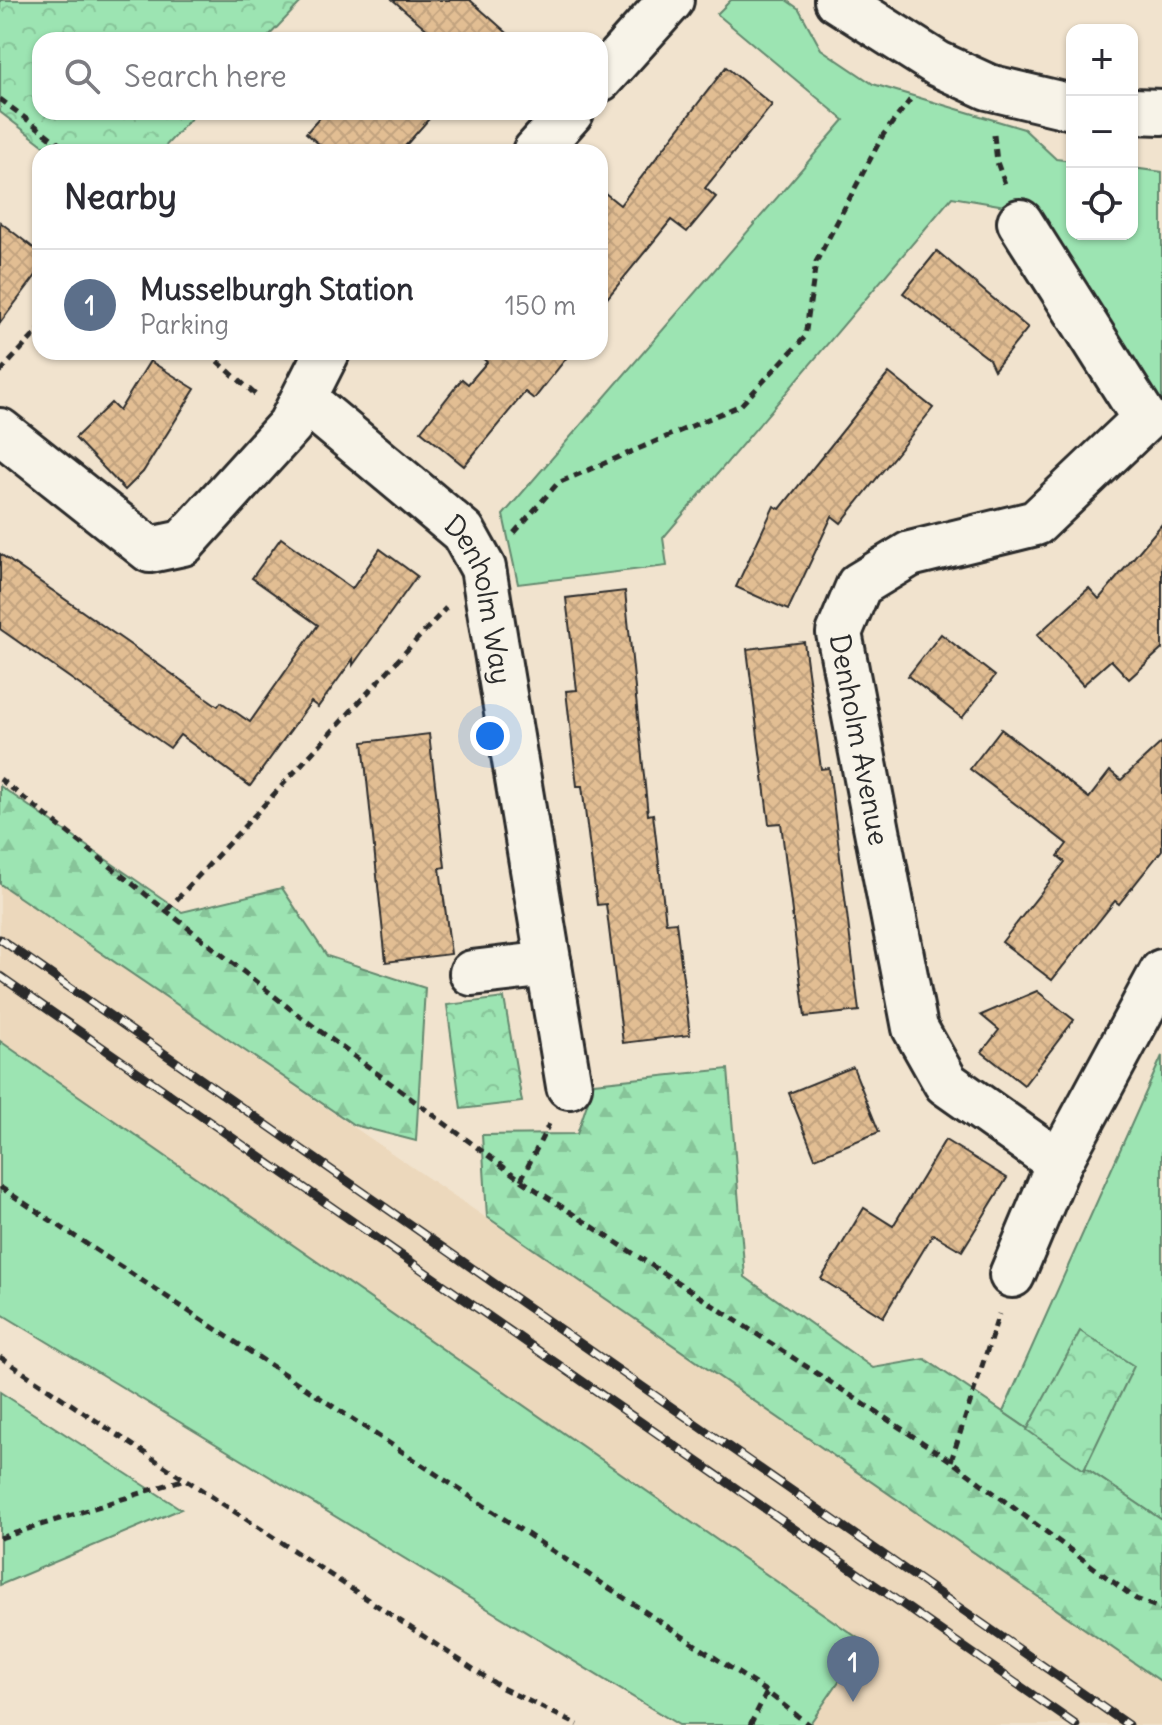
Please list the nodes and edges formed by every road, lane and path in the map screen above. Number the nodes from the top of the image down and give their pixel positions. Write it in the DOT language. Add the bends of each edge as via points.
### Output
graph roads {
  1 [pos="671,0"];
  2 [pos="837,0"];
  3 [pos="938,64"];
  4 [pos="608,70"];
  5 [pos="988,87"];
  6 [pos="0,99"];
  7 [pos="1066,106"];
  8 [pos="1138,111"];
  9 [pos="1162,112"];
  10 [pos="564,120"];
  11 [pos="59,144"];
  12 [pos="542,144"];
  13 [pos="1020,222"];
  14 [pos="32,338"];
  15 [pos="219,360"];
  16 [pos="323,360"];
  17 [pos="0,372"];
  18 [pos="297,413"];
  19 [pos="1153,421"];
  20 [pos="0,431"];
  21 [pos="483,568"];
  22 [pos="0,779"];
  23 [pos="167,910"];
  24 [pos="549,964"];
  25 [pos="1162,972"];
  26 [pos="472,973"];
  27 [pos="569,1086"];
  28 [pos="1059,1163"];
  29 [pos="521,1180"];
  30 [pos="0,1187"];
  31 [pos="1012,1275"];
  32 [pos="0,1357"];
  33 [pos="951,1461"];
  34 [pos="185,1479"];
  35 [pos="0,1538"];
  36 [pos="1162,1609"];
  37 [pos="767,1692"];
  38 [pos="578,1725"];
  39 [pos="750,1725"];
  40 [pos="809,1725"];
  1 -- 4 [label="street"];
  2 -- 3 [label="street"];
  3 -- 5 [label="street"];
  3 -- 21 [label="path" via="883,135 816,262 805,337 741,405 558,483"];
  5 -- 7 [label="street"];
  5 -- 13 [label="path" via="997,162"];
  6 -- 11 [label="path"];
  8 -- 9 [label="street"];
  10 -- 12 [label="street"];
  13 -- 19 [label="street, Denholm Avenue"];
  14 -- 17 [label="path"];
  15 -- 18 [label="path"];
  16 -- 18 [label="street"];
  18 -- 20 [label="street" via="183,543 150,550"];
  18 -- 21 [label="street, Denholm Way" via="463,532"];
  19 -- 28 [label="street, Denholm Avenue" via="1036,523 910,554 859,585 839,633 915,1028 946,1083"];
  21 -- 23 [label="path"];
  21 -- 24 [label="street, Denholm Way"];
  22 -- 23 [label="path"];
  23 -- 29 [label="path"];
  24 -- 26 [label="street"];
  24 -- 27 [label="street, Denholm Way"];
  25 -- 28 [label="street"];
  27 -- 29 [label="path"];
  28 -- 31 [label="street"];
  29 -- 33 [label="path"];
  30 -- 37 [label="path"];
  31 -- 33 [label="path"];
  32 -- 34 [label="path"];
  33 -- 36 [label="path" via="1136,1599"];
  34 -- 35 [label="path"];
  34 -- 38 [label="path" via="502,1688"];
  37 -- 39 [label="path"];
  37 -- 40 [label="path"];
}
